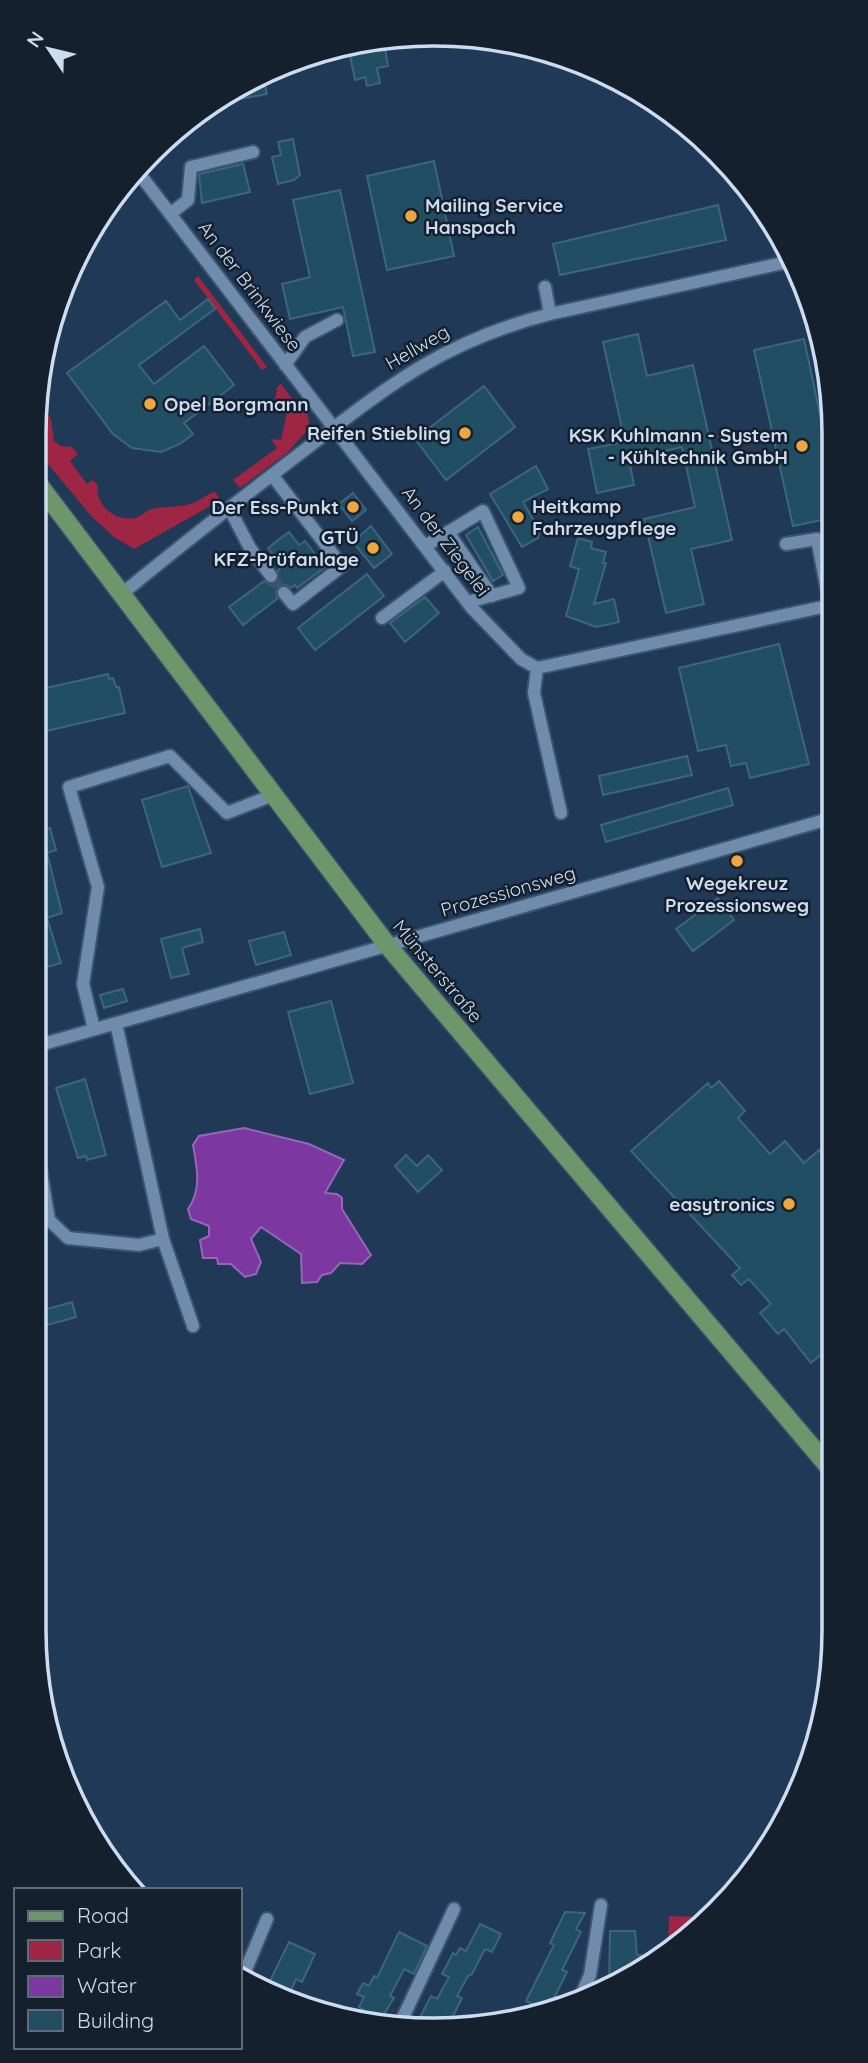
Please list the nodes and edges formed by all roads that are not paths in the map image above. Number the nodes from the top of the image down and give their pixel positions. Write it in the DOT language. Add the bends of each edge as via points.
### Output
graph roads {
  1 [pos="253,152"];
  2 [pos="142,178"];
  3 [pos="170,214"];
  4 [pos="783,263"];
  5 [pos="545,287"];
  6 [pos="551,314"];
  7 [pos="337,320"];
  8 [pos="285,365"];
  9 [pos="335,427"];
  10 [pos="272,475"];
  11 [pos="46,494"];
  12 [pos="229,508"];
  13 [pos="448,532"];
  14 [pos="786,544"];
  15 [pos="427,545"];
  16 [pos="822,563"];
  17 [pos="445,571"];
  18 [pos="271,576"];
  19 [pos="123,593"];
  20 [pos="284,593"];
  21 [pos="492,596"];
  22 [pos="467,603"];
  23 [pos="822,607"];
  24 [pos="382,618"];
  25 [pos="537,668"];
  26 [pos="273,795"];
  27 [pos="561,813"];
  28 [pos="822,821"];
  29 [pos="388,946"];
  30 [pos="116,1023"];
  31 [pos="94,1030"];
  32 [pos="46,1043"];
  33 [pos="46,1202"];
  34 [pos="163,1239"];
  35 [pos="193,1326"];
  36 [pos="822,1459"];
  37 [pos="601,1905"];
  38 [pos="454,1909"];
  39 [pos="267,1919"];
  40 [pos="246,1968"];
  41 [pos="585,1987"];
  42 [pos="404,2016"];
  1 -- 3 [label="street" via="191,167 188,200"];
  2 -- 3 [label="street, An der Brinkwiese"];
  3 -- 8 [label="street, An der Brinkwiese"];
  4 -- 6 [label="street, Hellweg"];
  5 -- 6 [label="street"];
  6 -- 9 [label="street, Hellweg" via="479,336 434,356"];
  7 -- 8 [label="street" via="305,337"];
  8 -- 9 [label="street, An der Brinkwiese"];
  9 -- 10 [label="street, Hellweg"];
  9 -- 15 [label="street, An der Ziegelei"];
  10 -- 12 [label="street, Hellweg"];
  10 -- 20 [label="street" via="342,566 293,604"];
  11 -- 19 [label="main road, Münsterstraße"];
  12 -- 18 [label="street"];
  12 -- 19 [label="street, Hellweg"];
  13 -- 15 [label="street"];
  13 -- 21 [label="street"];
  13 -- 21 [label="street" via="483,511 519,588"];
  14 -- 16 [label="street" via="817,539"];
  15 -- 17 [label="street, An der Ziegelei"];
  17 -- 22 [label="street, An der Ziegelei"];
  17 -- 24 [label="street"];
  19 -- 26 [label="main road, Münsterstraße"];
  21 -- 22 [label="street"];
  22 -- 25 [label="street, An der Ziegelei" via="521,659"];
  23 -- 25 [label="street"];
  25 -- 27 [label="street" via="534,693"];
  26 -- 29 [label="main road, Münsterstraße"];
  26 -- 31 [label="street" via="227,813 170,756 69,788 99,887 83,984"];
  28 -- 29 [label="street, Prozessionsweg"];
  29 -- 30 [label="street, Prozessionsweg"];
  29 -- 36 [label="main road, Münsterstraße"];
  30 -- 31 [label="street, Prozessionsweg"];
  30 -- 34 [label="street"];
  31 -- 32 [label="street, Prozessionsweg"];
  33 -- 34 [label="street" via="49,1220 68,1238 139,1245"];
  34 -- 35 [label="street"];
  37 -- 41 [label="street"];
  38 -- 42 [label="street"];
  39 -- 40 [label="street"];
}
